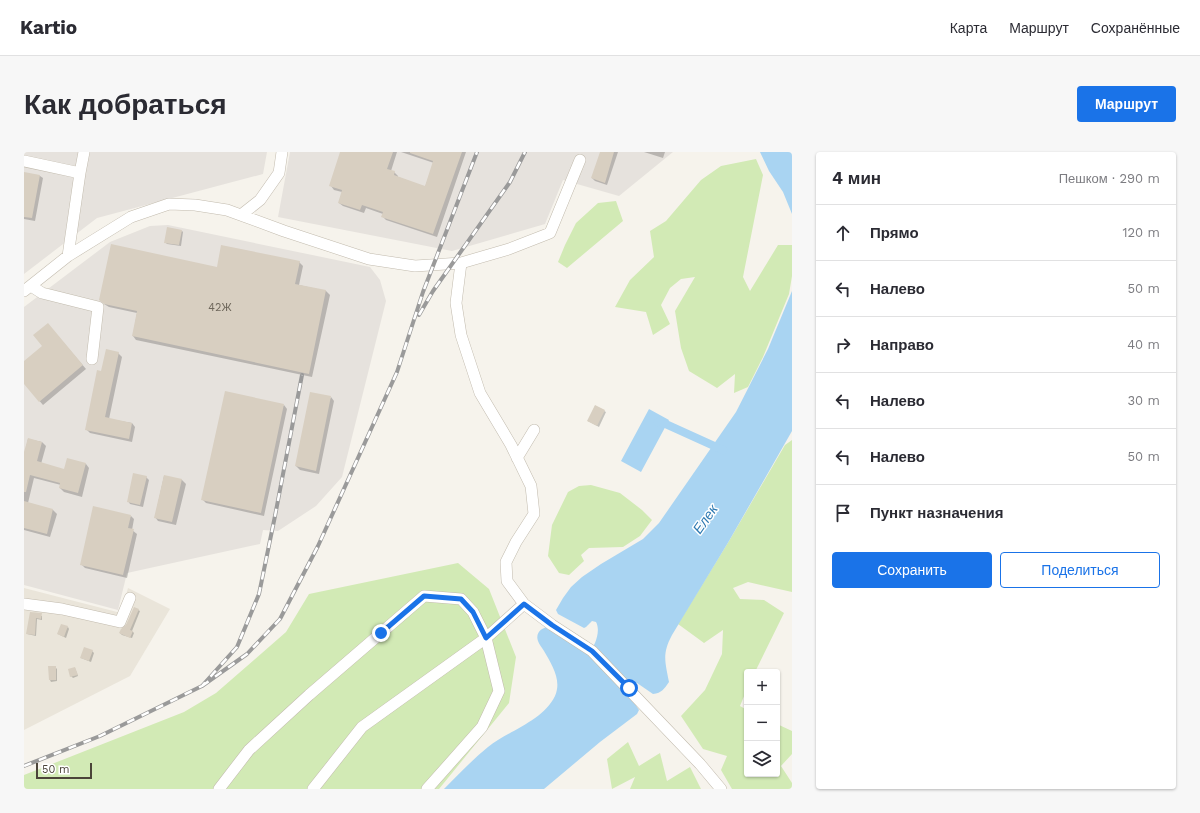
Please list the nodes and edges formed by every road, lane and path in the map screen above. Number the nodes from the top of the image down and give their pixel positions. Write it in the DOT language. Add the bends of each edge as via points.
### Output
graph roads {
  1 [pos="84,152"];
  2 [pos="282,152"];
  3 [pos="580,160"];
  4 [pos="24,161"];
  5 [pos="80,172"];
  6 [pos="241,215"];
  7 [pos="68,256"];
  8 [pos="461,262"];
  9 [pos="27,288"];
  10 [pos="92,359"];
  11 [pos="534,430"];
  12 [pos="517,458"];
  13 [pos="130,598"];
  14 [pos="24,604"];
  15 [pos="524,604"];
  16 [pos="486,638"];
  17 [pos="219,789"];
  18 [pos="313,789"];
  19 [pos="427,789"];
  20 [pos="721,789"];
  1 -- 5 [label="street"];
  2 -- 6 [label="street" via="279,173 260,200"];
  3 -- 8 [label="street" via="550,233 509,249"];
  4 -- 5 [label="street"];
  5 -- 7 [label="street"];
  6 -- 7 [label="street" via="195,205 169,204 131,217"];
  6 -- 8 [label="street" via="369,259 415,266"];
  7 -- 9 [label="street"];
  8 -- 12 [label="street" via="456,304 461,336 480,393"];
  9 -- 10 [label="street" via="98,307"];
  11 -- 12 [label="street"];
  12 -- 15 [label="street" via="531,486 534,514 506,562 508,581"];
  13 -- 14 [label="street" via="120,622 62,609"];
  15 -- 16 [label="street"];
  15 -- 20 [label="street" via="592,651"];
  16 -- 17 [label="street" via="473,612 461,599 424,596 249,750"];
  16 -- 18 [label="street" via="362,727"];
  16 -- 19 [label="street" via="499,691 482,727"];
}
